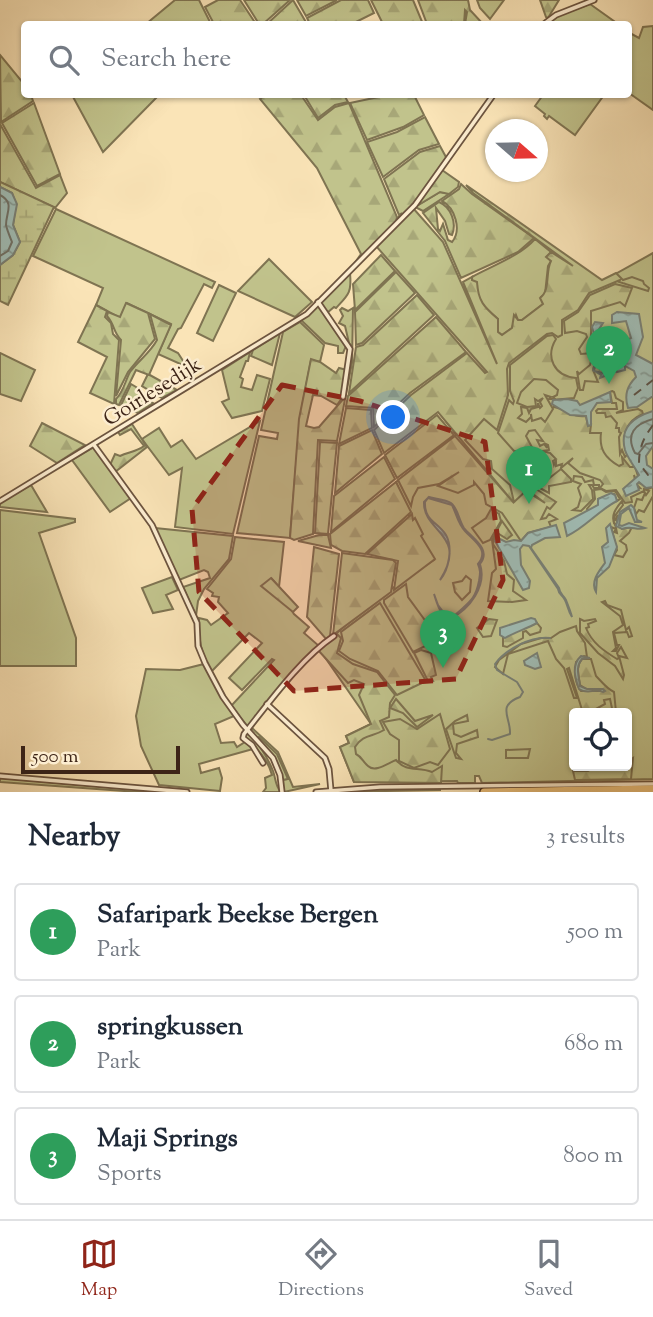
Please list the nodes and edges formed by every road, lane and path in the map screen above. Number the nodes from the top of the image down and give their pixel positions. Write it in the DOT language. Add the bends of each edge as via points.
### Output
graph roads {
  1 [pos="594,0"];
  2 [pos="548,21"];
  3 [pos="491,98"];
  4 [pos="318,302"];
  5 [pos="343,397"];
  6 [pos="94,445"];
  7 [pos="0,501"];
  8 [pos="334,636"];
  9 [pos="267,704"];
  10 [pos="247,730"];
  11 [pos="263,763"];
  12 [pos="0,776"];
  13 [pos="653,786"];
  14 [pos="331,791"];
  15 [pos="187,792"];
  16 [pos="282,792"];
  17 [pos="316,792"];
  18 [pos="484,792"];
  1 -- 2 [label="street"];
  3 -- 4 [label="street, Goirlesedijk" via="415,205"];
  4 -- 5 [label="street" via="350,349"];
  4 -- 6 [label="street, Goirlesedijk" via="299,320"];
  6 -- 7 [label="street, Goirlesedijk"];
  6 -- 10 [label="street" via="152,525 197,623 198,646 205,663"];
  8 -- 9 [label="street"];
  9 -- 10 [label="street"];
  9 -- 14 [label="street" via="325,758"];
  10 -- 11 [label="street" via="243,738"];
  10 -- 16 [label="street" via="273,758"];
  12 -- 15 [label="street"];
  13 -- 14 [label="street"];
  13 -- 18 [label="highway"];
  14 -- 17 [label="street"];
}
